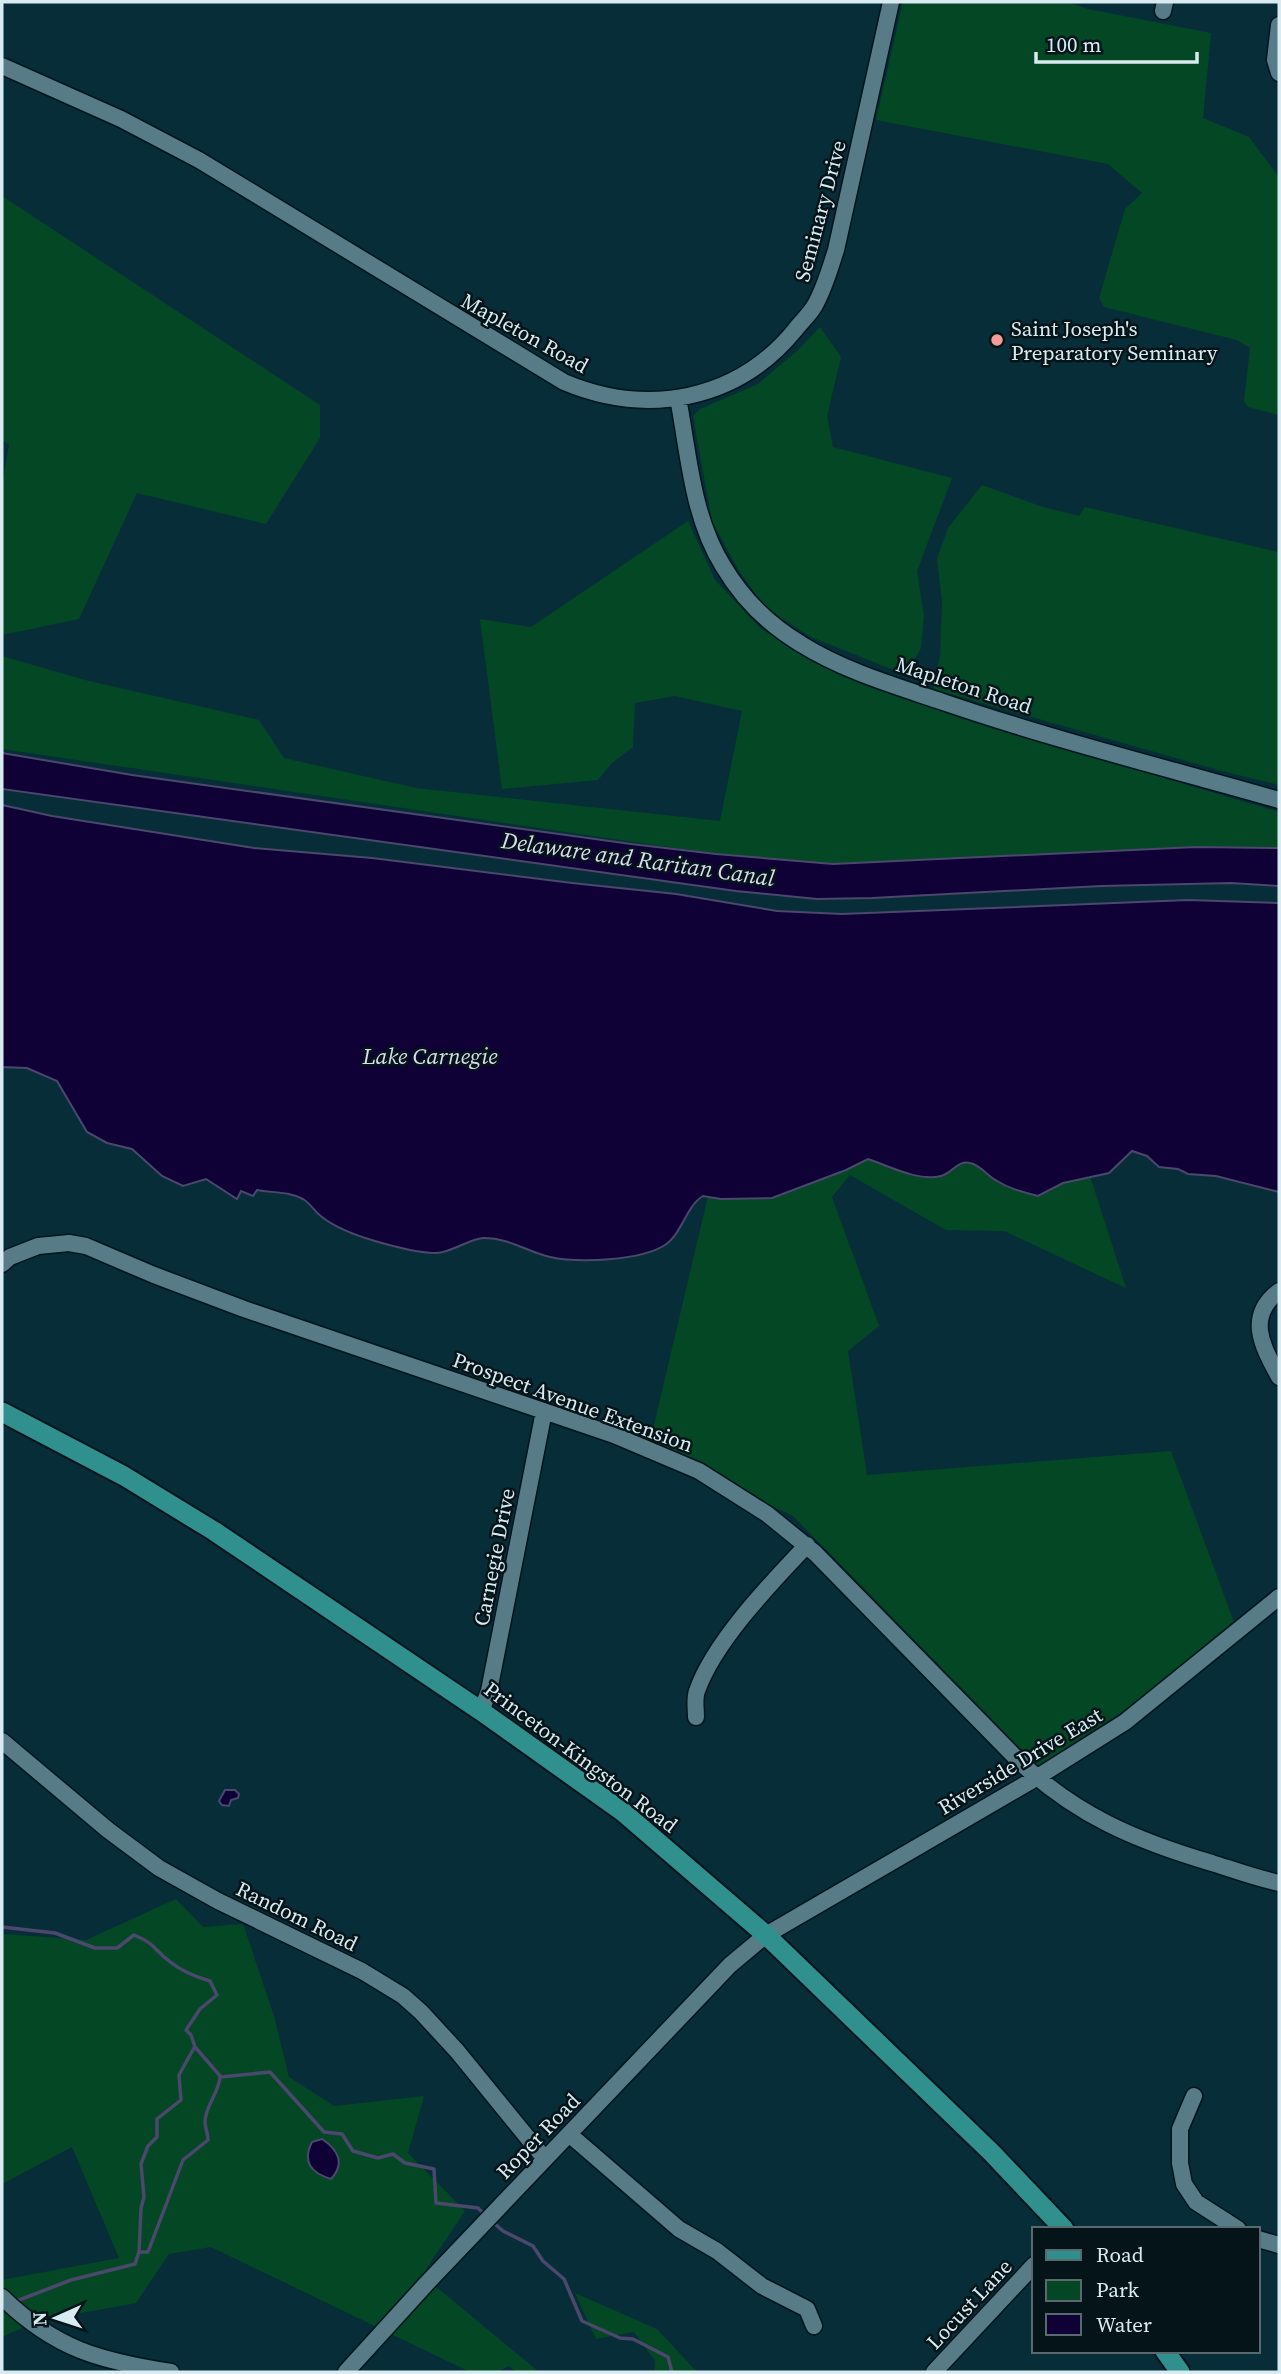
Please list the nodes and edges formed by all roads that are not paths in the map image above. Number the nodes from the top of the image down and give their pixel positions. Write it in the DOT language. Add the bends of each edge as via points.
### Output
graph roads {
  1 [pos="891,2"];
  2 [pos="1279,25"];
  3 [pos="2,66"];
  4 [pos="1279,72"];
  5 [pos="678,398"];
  6 [pos="1279,800"];
  7 [pos="2,1264"];
  8 [pos="1279,1291"];
  9 [pos="1279,1377"];
  10 [pos="544,1411"];
  11 [pos="2,1412"];
  12 [pos="807,1545"];
  13 [pos="1279,1597"];
  14 [pos="481,1710"];
  15 [pos="696,1717"];
  16 [pos="2,1741"];
  17 [pos="1036,1778"];
  18 [pos="1279,1883"];
  19 [pos="766,1935"];
  20 [pos="1194,2096"];
  21 [pos="569,2134"];
  22 [pos="545,2159"];
  23 [pos="1061,2227"];
  24 [pos="1235,2227"];
  25 [pos="1260,2240"];
  26 [pos="1279,2245"];
  27 [pos="1032,2267"];
  28 [pos="6,2301"];
  29 [pos="814,2326"];
  30 [pos="1167,2353"];
  31 [pos="172,2372"];
  32 [pos="346,2372"];
  33 [pos="934,2372"];
  34 [pos="1180,2372"];
  1 -- 5 [label="street, Seminary Drive" via="836,250 814,307 781,347 744,376"];
  2 -- 4 [label="street" via="1275,60"];
  3 -- 5 [label="street, Mapleton Road" via="121,118 199,160 564,382 607,397"];
  5 -- 6 [label="street, Mapleton Road" via="694,491 710,543 743,596 802,645 853,669 969,711"];
  7 -- 10 [label="street, Prospect Avenue Extension" via="38,1246 86,1245 244,1309"];
  8 -- 9 [label="street" via="1266,1304 1259,1325 1262,1347"];
  10 -- 12 [label="street, Prospect Avenue Extension" via="699,1471"];
  10 -- 14 [label="street, Carnegie Drive" via="489,1691"];
  11 -- 14 [label="main road, Princeton-Kingston Road" via="124,1476 208,1527"];
  12 -- 15 [label="street" via="715,1654 695,1693"];
  12 -- 17 [label="street, Prospect Avenue Extension"];
  13 -- 17 [label="street, Riverside Drive East" via="1125,1722"];
  14 -- 19 [label="main road, Princeton-Kingston Road" via="623,1812"];
  16 -- 22 [label="street, Random Road" via="131,1849 175,1878 403,1996 457,2051"];
  17 -- 18 [label="street, Prospect Avenue Extension" via="1072,1805 1136,1838"];
  17 -- 19 [label="street, Riverside Drive East"];
  19 -- 21 [label="street, Roper Road" via="730,1965"];
  19 -- 23 [label="main road, Princeton-Kingston Road" via="990,2151"];
  20 -- 24 [label="street" via="1180,2129 1184,2184 1196,2202"];
  21 -- 22 [label="street, Roper Road"];
  21 -- 29 [label="street" via="679,2229 717,2250 762,2286 807,2309"];
  22 -- 32 [label="street, Roper Road"];
  25 -- 26 [label="street"];
  27 -- 33 [label="street, Locust Lane"];
  28 -- 31 [label="street" via="48,2335 96,2358"];
  30 -- 34 [label="main road"];
}
